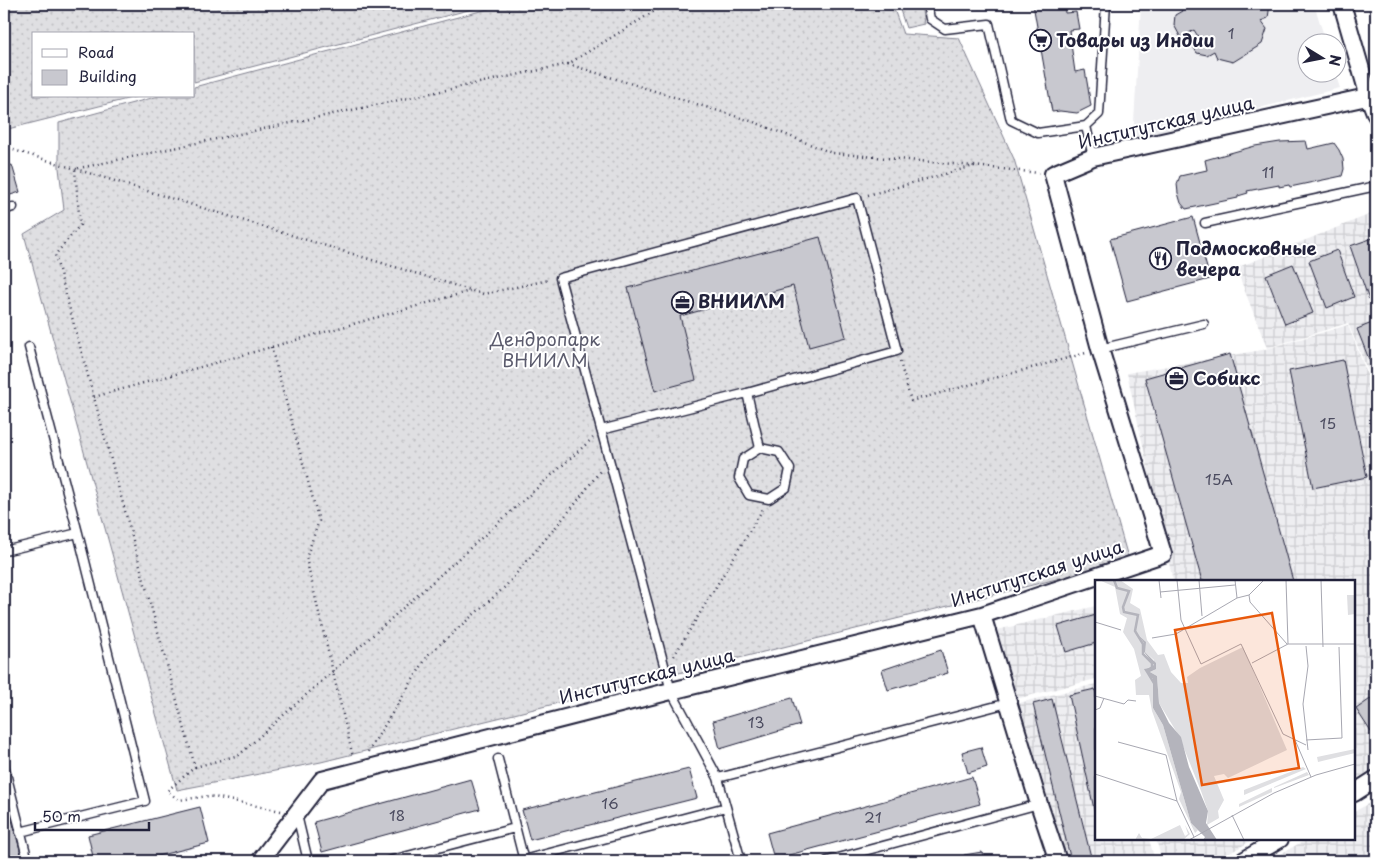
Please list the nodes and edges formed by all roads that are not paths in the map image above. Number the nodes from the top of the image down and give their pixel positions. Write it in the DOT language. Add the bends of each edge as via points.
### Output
graph roads {
  1 [pos="927,4"];
  2 [pos="1106,4"];
  3 [pos="1342,4"];
  4 [pos="1372,96"];
  5 [pos="1376,114"];
  6 [pos="1086,126"];
  7 [pos="1094,157"];
  8 [pos="1376,186"];
  9 [pos="13,207"];
  10 [pos="4,210"];
  11 [pos="1205,224"];
  12 [pos="1204,324"];
  13 [pos="29,347"];
  14 [pos="1100,349"];
  15 [pos="747,393"];
  16 [pos="601,430"];
  17 [pos="760,448"];
  18 [pos="78,533"];
  19 [pos="4,551"];
  20 [pos="982,615"];
  21 [pos="671,691"];
  22 [pos="1008,703"];
  23 [pos="498,759"];
  24 [pos="4,765"];
  25 [pos="718,778"];
  26 [pos="1376,779"];
  27 [pos="1355,792"];
  28 [pos="1039,804"];
  29 [pos="726,807"];
  30 [pos="297,814"];
  31 [pos="515,828"];
  32 [pos="20,832"];
  33 [pos="1278,840"];
  34 [pos="524,860"];
  35 [pos="28,861"];
  36 [pos="260,861"];
  37 [pos="308,861"];
  38 [pos="388,861"];
  39 [pos="741,861"];
  40 [pos="826,861"];
  41 [pos="1058,861"];
  42 [pos="1243,861"];
  1 -- 6 [label="lane" via="930,19 945,29 990,24 1011,120 1038,133"];
  2 -- 6 [label="lane" via="1098,114"];
  3 -- 4 [label="street"];
  4 -- 5 [label="street"];
  4 -- 7 [label="street, Институтская улица"];
  6 -- 7 [label="lane"];
  7 -- 14 [label="street, Институтская улица" via="1052,174"];
  8 -- 11 [label="lane"];
  9 -- 10 [label="lane"];
  12 -- 14 [label="lane"];
  13 -- 18 [label="lane"];
  14 -- 20 [label="street, Институтская улица" via="1163,554"];
  15 -- 16 [label="lane"];
  15 -- 16 [label="lane" via="898,351 857,198 560,278"];
  15 -- 17 [label="lane"];
  16 -- 21 [label="lane"];
  17 -- 17 [label="lane" via="743,458 739,478 749,495 769,499 786,488 790,469 779,452"];
  18 -- 19 [label="lane"];
  18 -- 32 [label="lane" via="145,800"];
  20 -- 21 [label="street, Институтская улица"];
  20 -- 22 [label="street"];
  21 -- 25 [label="lane"];
  21 -- 30 [label="street, Институтская улица" via="322,780"];
  22 -- 25 [label="lane"];
  22 -- 28 [label="street"];
  23 -- 31 [label="lane"];
  24 -- 32 [label="lane"];
  25 -- 29 [label="lane"];
  26 -- 27 [label="street"];
  28 -- 40 [label="lane"];
  28 -- 41 [label="street"];
  29 -- 34 [label="lane"];
  29 -- 39 [label="lane"];
  30 -- 36 [label="street, Институтская улица"];
  30 -- 37 [label="lane"];
  31 -- 34 [label="lane"];
  31 -- 38 [label="lane"];
  32 -- 35 [label="lane"];
  33 -- 42 [label="street"];
}
